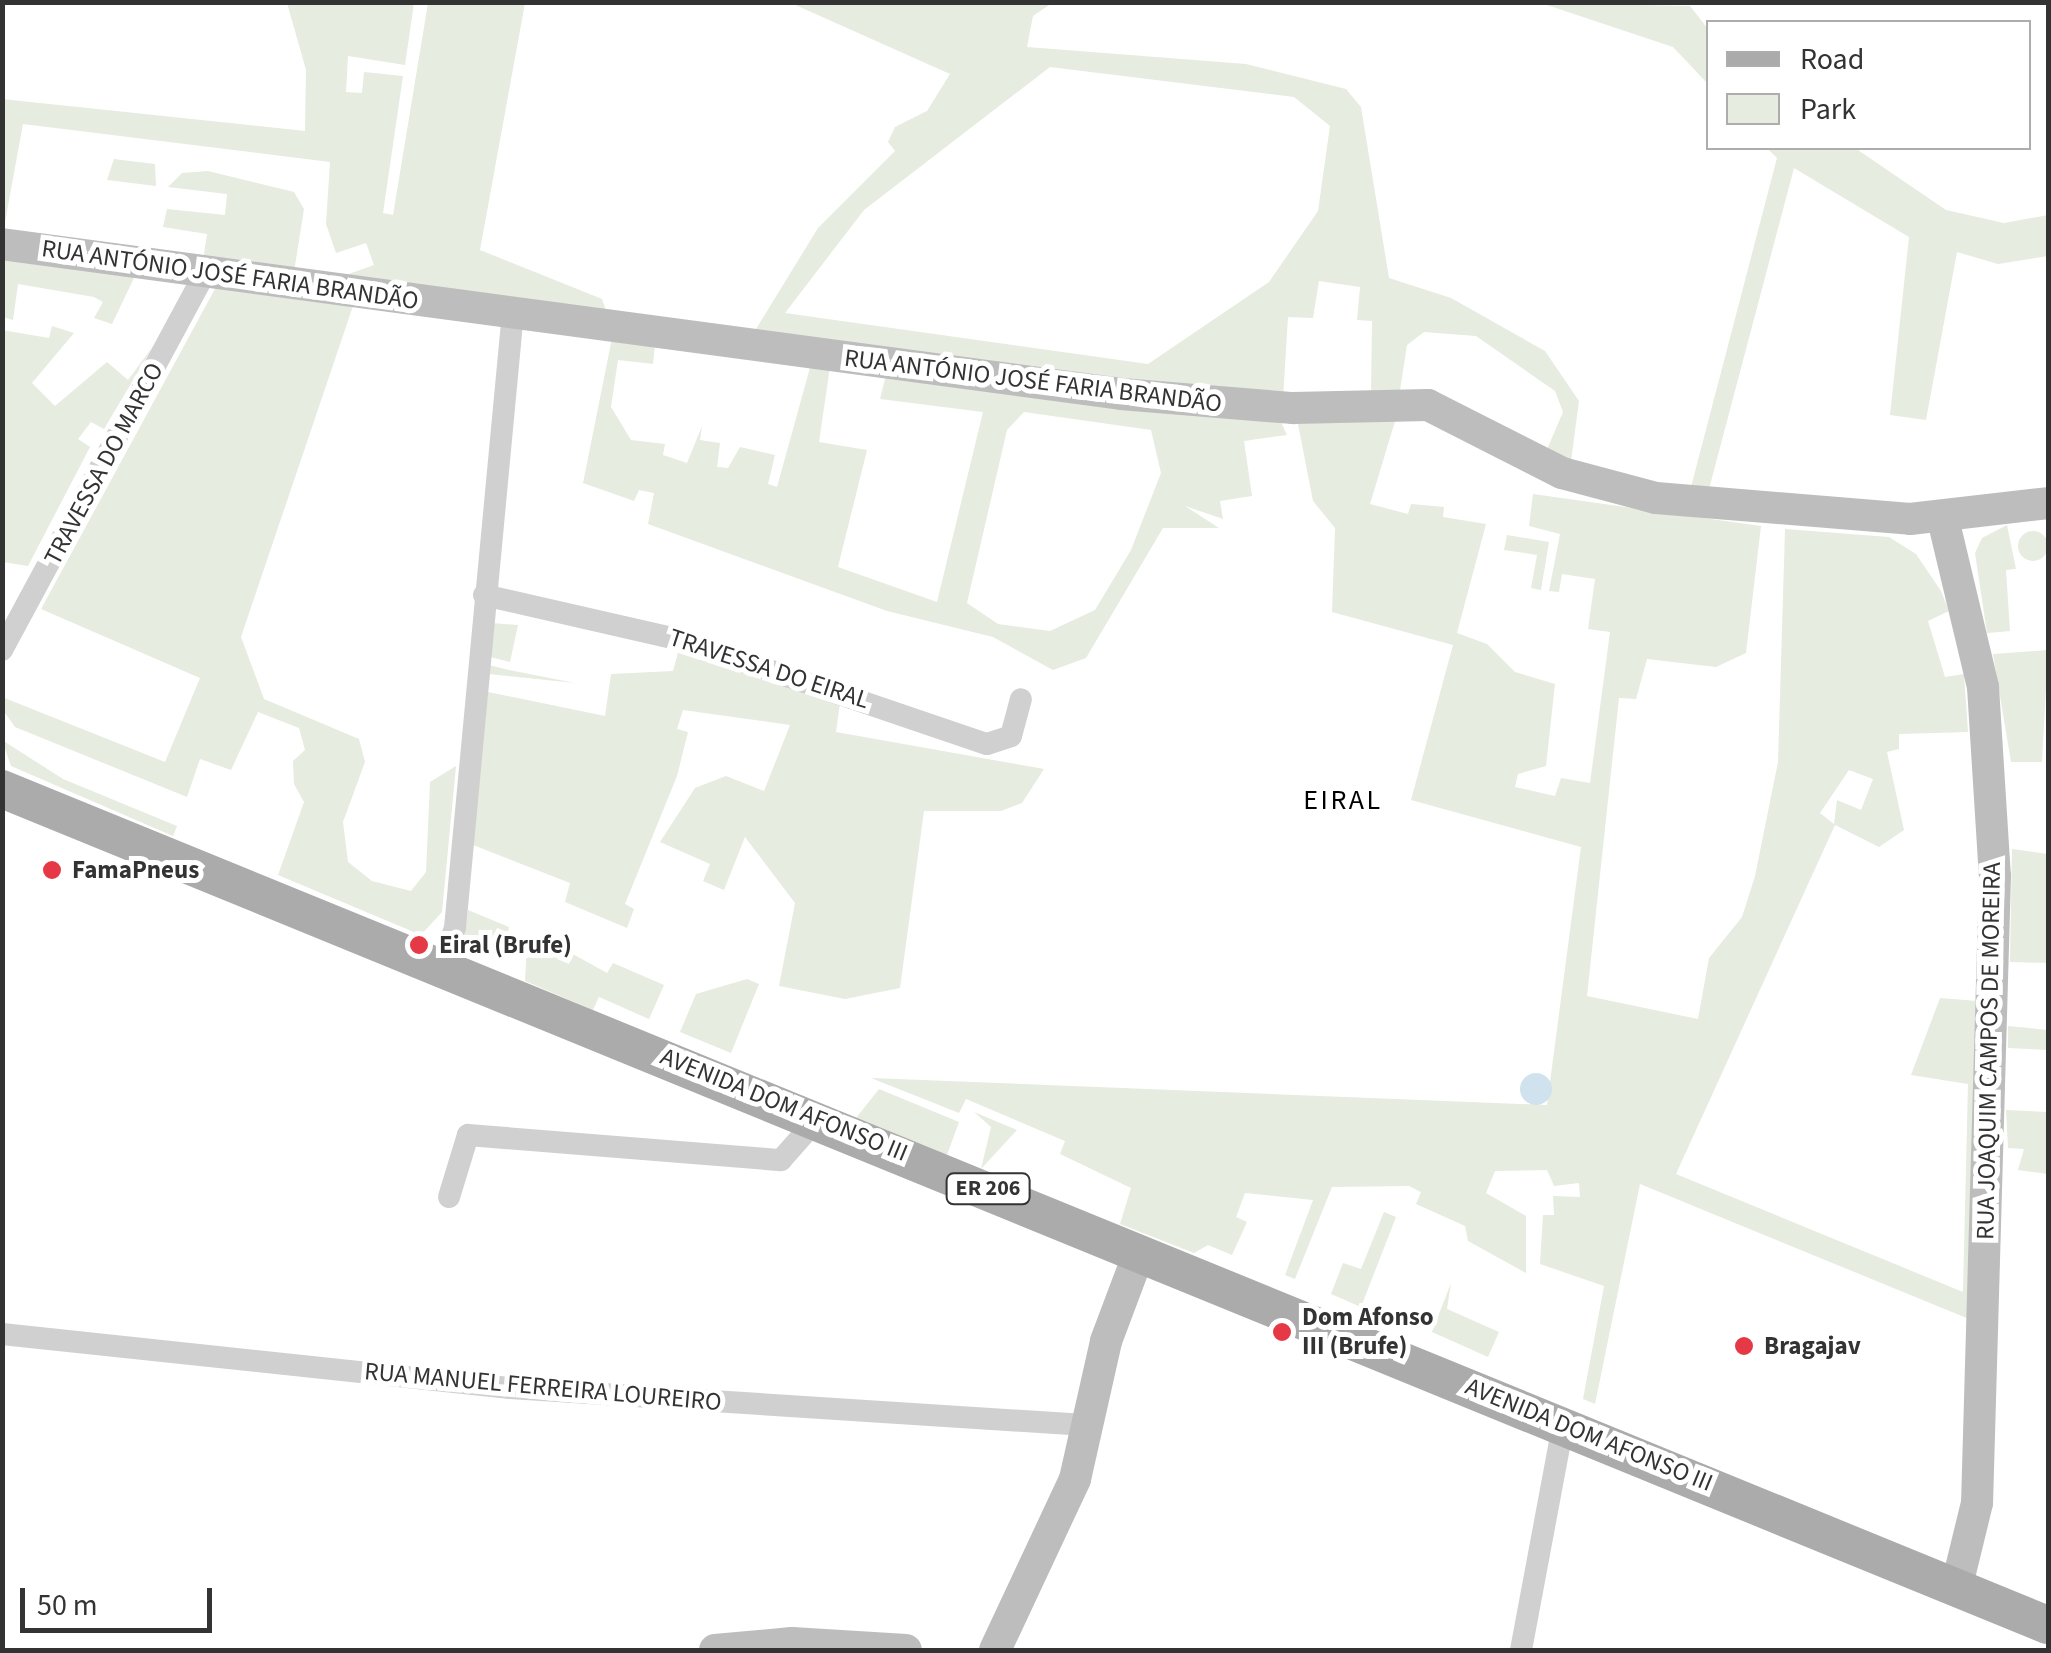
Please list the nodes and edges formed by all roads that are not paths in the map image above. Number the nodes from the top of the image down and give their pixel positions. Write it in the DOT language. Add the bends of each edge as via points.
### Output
graph roads {
  1 [pos="2,244"];
  2 [pos="203,276"];
  3 [pos="513,312"];
  4 [pos="2048,503"];
  5 [pos="1943,518"];
  6 [pos="484,595"];
  7 [pos="4,650"];
  8 [pos="1021,699"];
  9 [pos="8,786"];
  10 [pos="441,967"];
  11 [pos="818,1118"];
  12 [pos="449,1197"];
  13 [pos="1139,1253"];
  14 [pos="2,1334"];
  15 [pos="1086,1425"];
  16 [pos="1563,1425"];
  17 [pos="1957,1585"];
  18 [pos="2048,1625"];
  19 [pos="789,1647"];
  20 [pos="714,1650"];
  21 [pos="906,1650"];
  22 [pos="994,1650"];
  23 [pos="1521,1650"];
  1 -- 2 [label="street, RUA ANTÓNIO JOSÉ FARIA BRANDÃO"];
  2 -- 3 [label="street, RUA ANTÓNIO JOSÉ FARIA BRANDÃO"];
  2 -- 7 [label="street, TRAVESSA DO MARCO"];
  3 -- 5 [label="street, RUA ANTÓNIO JOSÉ FARIA BRANDÃO" via="1121,394 1293,408 1428,406 1562,473 1656,498"];
  3 -- 6 [label="street"];
  4 -- 5 [label="street, RUA ANTÓNIO JOSÉ FARIA BRANDÃO"];
  5 -- 17 [label="street, RUA JOAQUIM CAMPOS DE MOREIRA" via="1983,687 1995,876 1977,1503"];
  6 -- 8 [label="street, TRAVESSA DO EIRAL" via="682,640 987,744 1011,736"];
  6 -- 10 [label="street" via="455,928"];
  9 -- 10 [label="main road, AVENIDA DOM AFONSO III / ER 206"];
  10 -- 11 [label="main road, AVENIDA DOM AFONSO III / ER 206"];
  11 -- 12 [label="street" via="781,1160 468,1135"];
  11 -- 13 [label="main road, AVENIDA DOM AFONSO III / ER 206"];
  13 -- 15 [label="street"];
  13 -- 16 [label="main road, AVENIDA DOM AFONSO III / ER 206"];
  14 -- 15 [label="street, RUA MANUEL FERREIRA LOUREIRO" via="510,1388"];
  15 -- 22 [label="street" via="1076,1479"];
  16 -- 17 [label="main road, AVENIDA DOM AFONSO III / ER 206"];
  16 -- 23 [label="street"];
  17 -- 18 [label="main road, AVENIDA DOM AFONSO III / ER 206"];
  19 -- 20 [label="street"];
  19 -- 21 [label="street"];
}
